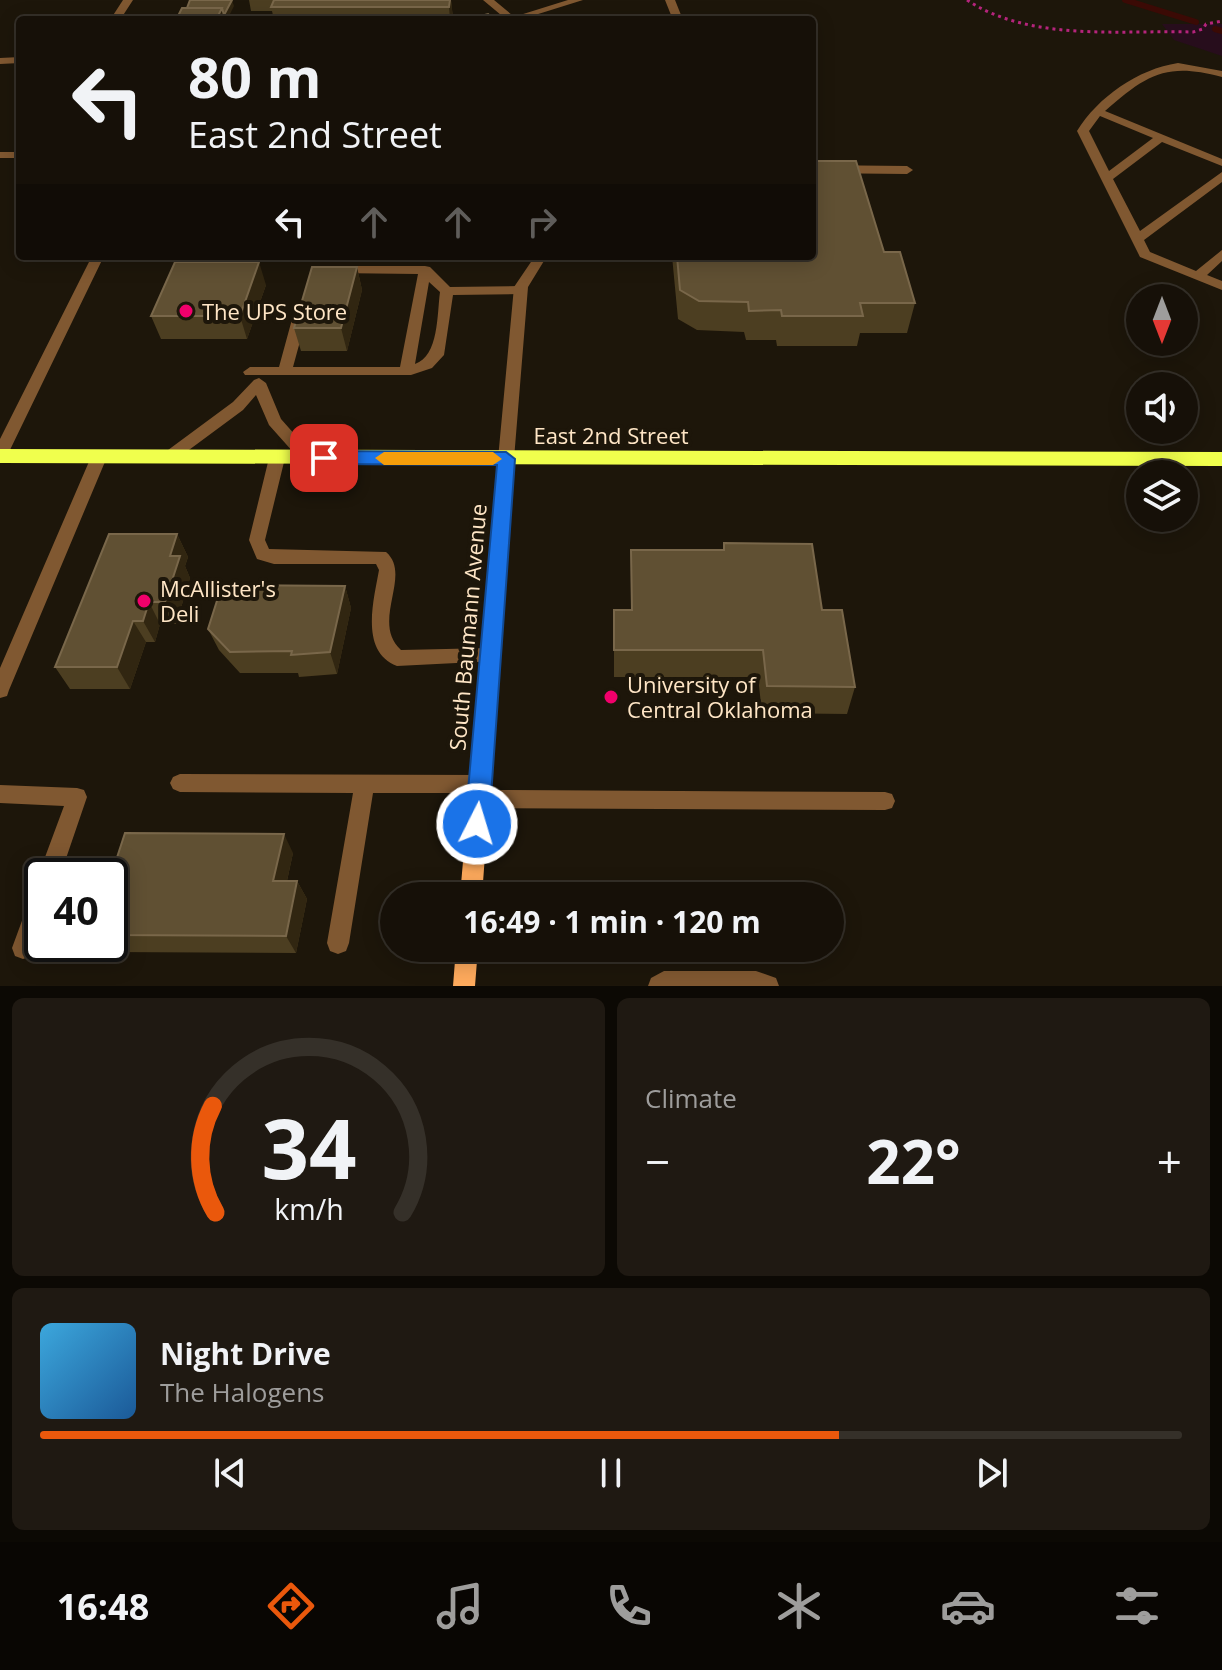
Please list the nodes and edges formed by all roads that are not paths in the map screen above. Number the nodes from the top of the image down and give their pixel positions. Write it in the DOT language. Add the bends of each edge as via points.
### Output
graph roads {
  1 [pos="488,0"];
  2 [pos="578,0"];
  3 [pos="508,16"];
  4 [pos="526,16"];
  5 [pos="1222,74"];
  6 [pos="1097,111"];
  7 [pos="1161,138"];
  8 [pos="1222,163"];
  9 [pos="816,169"];
  10 [pos="907,170"];
  11 [pos="1222,176"];
  12 [pos="1107,178"];
  13 [pos="1137,239"];
  14 [pos="1222,254"];
  15 [pos="96,260"];
  16 [pos="539,260"];
  17 [pos="425,270"];
  18 [pos="1198,276"];
  19 [pos="323,277"];
  20 [pos="1222,286"];
  21 [pos="520,290"];
  22 [pos="447,291"];
  23 [pos="306,296"];
  24 [pos="285,372"];
  25 [pos="406,372"];
  26 [pos="258,375"];
  27 [pos="0,455"];
  28 [pos="99,457"];
  29 [pos="169,457"];
  30 [pos="277,458"];
  31 [pos="307,458"];
  32 [pos="506,459"];
  33 [pos="1222,459"];
  34 [pos="490,656"];
  35 [pos="0,690"];
  36 [pos="180,783"];
  37 [pos="364,784"];
  38 [pos="480,792"];
  39 [pos="0,794"];
  40 [pos="885,801"];
  41 [pos="55,858"];
  42 [pos="472,882"];
  43 [pos="338,943"];
  44 [pos="466,962"];
  45 [pos="464,986"];
  46 [pos="659,986"];
  47 [pos="768,986"];
  1 -- 3 [label="street"];
  2 -- 4 [label="street"];
  5 -- 6 [label="street" via="1191,67 1157,70"];
  6 -- 7 [label="street"];
  6 -- 12 [label="street" via="1083,131"];
  7 -- 8 [label="street"];
  7 -- 12 [label="street"];
  9 -- 10 [label="street"];
  11 -- 13 [label="street"];
  12 -- 13 [label="street"];
  13 -- 18 [label="street" via="1145,254"];
  14 -- 18 [label="street"];
  15 -- 27 [label="street"];
  16 -- 21 [label="street"];
  17 -- 19 [label="street" via="379,280"];
  17 -- 22 [label="street"];
  17 -- 25 [label="street"];
  18 -- 20 [label="street"];
  21 -- 22 [label="street"];
  21 -- 32 [label="street"];
  22 -- 25 [label="street" via="437,355"];
  23 -- 24 [label="street"];
  24 -- 25 [label="street"];
  24 -- 26 [label="street"];
  26 -- 29 [label="street" via="238,406"];
  26 -- 31 [label="street" via="274,421"];
  27 -- 28 [label="main road, East 2nd Street"];
  28 -- 29 [label="main road, East 2nd Street"];
  28 -- 35 [label="street"];
  29 -- 30 [label="main road, East 2nd Street"];
  30 -- 31 [label="main road, East 2nd Street"];
  30 -- 34 [label="street" via="257,540 263,554 380,557 388,570 379,634 387,651 397,658"];
  31 -- 32 [label="main road, East 2nd Street"];
  32 -- 33 [label="main road, East 2nd Street"];
  32 -- 34 [label="street, South Baumann Avenue"];
  34 -- 38 [label="street, South Baumann Avenue"];
  36 -- 37 [label="street"];
  37 -- 38 [label="street"];
  37 -- 43 [label="street"];
  38 -- 40 [label="street"];
  38 -- 42 [label="street, South Baumann Avenue"];
  39 -- 41 [label="street" via="77,797"];
  44 -- 45 [label="street"];
  46 -- 47 [label="street"];
}
